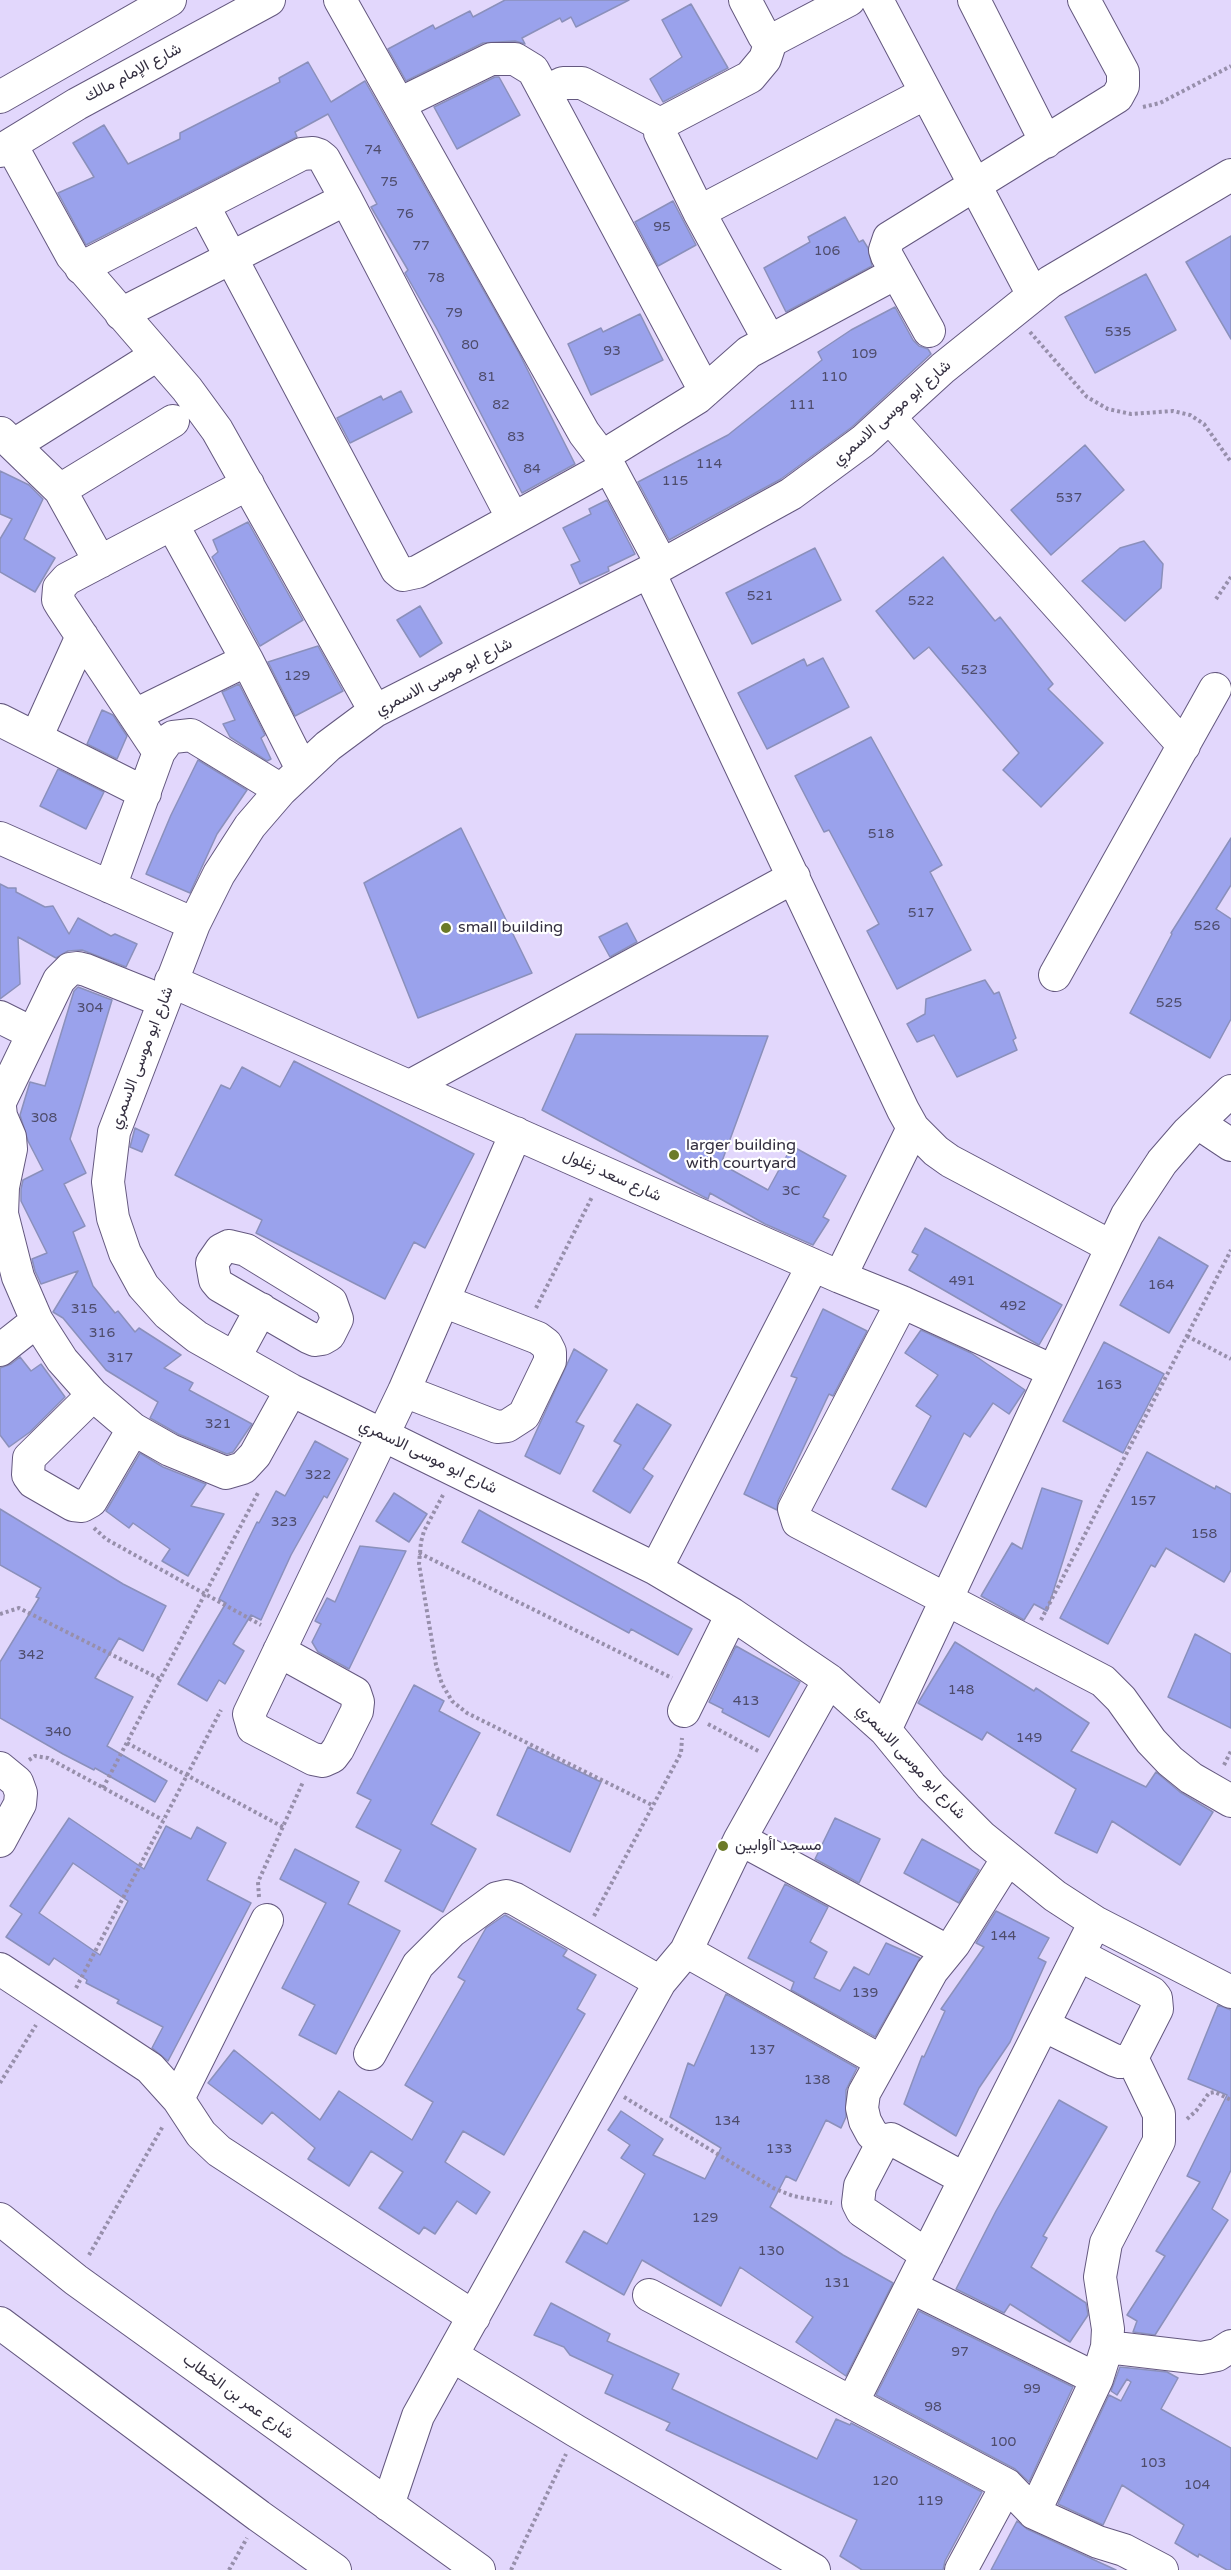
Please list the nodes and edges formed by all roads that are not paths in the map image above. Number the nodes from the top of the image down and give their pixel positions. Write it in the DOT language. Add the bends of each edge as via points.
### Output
graph roads {
  1 [pos="170,0"];
  2 [pos="269,0"];
  3 [pos="340,0"];
  4 [pos="745,0"];
  5 [pos="849,0"];
  6 [pos="877,0"];
  7 [pos="974,0"];
  8 [pos="1084,0"];
  9 [pos="771,40"];
  10 [pos="546,91"];
  11 [pos="926,93"];
  12 [pos="0,97"];
  13 [pos="399,104"];
  14 [pos="662,125"];
  15 [pos="1046,142"];
  16 [pos="5,148"];
  17 [pos="1231,174"];
  18 [pos="975,187"];
  19 [pos="346,199"];
  20 [pos="203,205"];
  21 [pos="699,212"];
  22 [pos="231,258"];
  23 [pos="81,268"];
  24 [pos="896,273"];
  25 [pos="1022,303"];
  26 [pos="121,314"];
  27 [pos="929,332"];
  28 [pos="769,340"];
  29 [pos="157,355"];
  30 [pos="705,391"];
  31 [pos="890,418"];
  32 [pos="173,421"];
  33 [pos="7,439"];
  34 [pos="606,461"];
  35 [pos="248,484"];
  36 [pos="60,490"];
  37 [pos="513,519"];
  38 [pos="172,524"];
  39 [pos="100,562"];
  40 [pos="655,568"];
  41 [pos="82,636"];
  42 [pos="247,660"];
  43 [pos="1215,689"];
  44 [pos="375,711"];
  45 [pos="135,715"];
  46 [pos="0,720"];
  47 [pos="36,738"];
  48 [pos="1184,746"];
  49 [pos="159,752"];
  50 [pos="291,780"];
  51 [pos="145,793"];
  52 [pos="0,838"];
  53 [pos="794,877"];
  54 [pos="110,887"];
  55 [pos="194,924"];
  56 [pos="1055,975"];
  57 [pos="167,991"];
  58 [pos="0,1017"];
  59 [pos="32,1033"];
  60 [pos="410,1086"];
  61 [pos="1231,1091"];
  62 [pos="0,1104"];
  63 [pos="1198,1123"];
  64 [pos="913,1128"];
  65 [pos="516,1133"];
  66 [pos="1231,1145"];
  67 [pos="1112,1247"];
  68 [pos="826,1271"];
  69 [pos="443,1301"];
  70 [pos="902,1302"];
  71 [pos="261,1309"];
  72 [pos="37,1321"];
  73 [pos="0,1350"];
  74 [pos="235,1357"];
  75 [pos="1053,1371"];
  76 [pos="291,1390"];
  77 [pos="404,1390"];
  78 [pos="93,1395"];
  79 [pos="133,1429"];
  80 [pos="384,1434"];
  81 [pos="656,1569"];
  82 [pos="947,1598"];
  83 [pos="732,1614"];
  84 [pos="282,1645"];
  85 [pos="829,1680"];
  86 [pos="689,1700"];
  87 [pos="885,1730"];
  88 [pos="4,1771"];
  89 [pos="1231,1801"];
  90 [pos="740,1839"];
  91 [pos="0,1841"];
  92 [pos="1008,1858"];
  93 [pos="267,1920"];
  94 [pos="1095,1922"];
  95 [pos="686,1951"];
  96 [pos="947,1951"];
  97 [pos="1079,1955"];
  98 [pos="0,1969"];
  99 [pos="660,1982"];
  100 [pos="1231,1992"];
  101 [pos="1043,2025"];
  102 [pos="370,2054"];
  103 [pos="1132,2058"];
  104 [pos="881,2061"];
  105 [pos="178,2099"];
  106 [pos="883,2142"];
  107 [pos="965,2179"];
  108 [pos="0,2219"];
  109 [pos="927,2255"];
  110 [pos="911,2287"];
  111 [pos="649,2295"];
  112 [pos="474,2317"];
  113 [pos="7,2335"];
  114 [pos="1231,2346"];
  115 [pos="1107,2347"];
  116 [pos="453,2356"];
  117 [pos="1097,2379"];
  118 [pos="852,2403"];
  119 [pos="1007,2484"];
  120 [pos="388,2505"];
  121 [pos="1034,2513"];
  122 [pos="335,2570"];
  123 [pos="479,2570"];
  124 [pos="814,2570"];
  125 [pos="961,2570"];
  126 [pos="1162,2570"];
  1 -- 12 [label="street"];
  2 -- 16 [label="street, شارع الإمام مالك" via="77,104"];
  3 -- 13 [label="street"];
  4 -- 9 [label="street" via="764,36"];
  5 -- 9 [label="street"];
  6 -- 11 [label="street"];
  7 -- 15 [label="street"];
  8 -- 15 [label="street" via="1123,72 1123,86 1113,102"];
  9 -- 14 [label="street" via="765,59 750,77"];
  10 -- 13 [label="street" via="524,63 499,58"];
  10 -- 14 [label="street" via="563,83 582,83"];
  10 -- 30 [label="street"];
  11 -- 18 [label="street"];
  11 -- 21 [label="street"];
  13 -- 34 [label="street" via="584,433"];
  14 -- 21 [label="street" via="664,144"];
  15 -- 18 [label="street"];
  16 -- 23 [label="street"];
  17 -- 25 [label="street, شارع ابو موسى الاسمري" via="1067,270"];
  18 -- 24 [label="street" via="889,238 885,250"];
  18 -- 25 [label="street"];
  19 -- 20 [label="street" via="324,159 307,152"];
  19 -- 22 [label="street"];
  19 -- 37 [label="street"];
  20 -- 22 [label="street"];
  20 -- 23 [label="street"];
  21 -- 28 [label="street"];
  22 -- 26 [label="street"];
  22 -- 37 [label="street" via="397,570 410,575"];
  23 -- 26 [label="street"];
  24 -- 27 [label="street"];
  24 -- 28 [label="street"];
  25 -- 31 [label="street, شارع ابو موسى الاسمري"];
  26 -- 29 [label="street"];
  28 -- 30 [label="street" via="749,352"];
  29 -- 33 [label="street"];
  29 -- 35 [label="street" via="212,423"];
  30 -- 34 [label="street"];
  31 -- 40 [label="street, شارع ابو موسى الاسمري" via="791,494"];
  31 -- 48 [label="street"];
  32 -- 36 [label="street"];
  33 -- 36 [label="street"];
  34 -- 37 [label="street"];
  34 -- 40 [label="street"];
  35 -- 38 [label="street"];
  35 -- 44 [label="street"];
  36 -- 39 [label="street"];
  38 -- 39 [label="street"];
  38 -- 42 [label="street"];
  39 -- 41 [label="street" via="67,579 59,588 58,600"];
  40 -- 44 [label="street, شارع ابو موسى الاسمري"];
  40 -- 53 [label="street"];
  41 -- 45 [label="street"];
  41 -- 47 [label="street"];
  42 -- 45 [label="street"];
  42 -- 50 [label="street"];
  43 -- 48 [label="street"];
  44 -- 50 [label="street, شارع ابو موسى الاسمري"];
  45 -- 49 [label="street"];
  46 -- 47 [label="street"];
  47 -- 51 [label="street"];
  48 -- 56 [label="street"];
  49 -- 50 [label="street" via="173,737 191,735"];
  49 -- 51 [label="street"];
  50 -- 55 [label="street, شارع ابو موسى الاسمري" via="250,826 219,874"];
  51 -- 54 [label="street"];
  52 -- 54 [label="street"];
  53 -- 60 [label="street"];
  53 -- 64 [label="street"];
  54 -- 55 [label="street"];
  55 -- 57 [label="street, شارع ابو موسى الاسمري"];
  57 -- 59 [label="street, شارع سعد زغلول" via="70,969 59,980"];
  57 -- 60 [label="street, شارع سعد زغلول"];
  57 -- 74 [label="street, شارع ابو موسى الاسمري" via="110,1145 108,1182 113,1218 125,1253 143,1286 168,1314 197,1337"];
  58 -- 59 [label="street"];
  59 -- 62 [label="street"];
  60 -- 65 [label="street, شارع سعد زغلول"];
  61 -- 63 [label="street"];
  62 -- 72 [label="street" via="11,1149 2,1214 18,1277"];
  63 -- 66 [label="street"];
  63 -- 67 [label="street" via="1142,1190"];
  64 -- 67 [label="street" via="950,1161"];
  64 -- 68 [label="street"];
  65 -- 68 [label="street, شارع سعد زغلول"];
  65 -- 69 [label="street"];
  67 -- 75 [label="street"];
  68 -- 70 [label="street, شارع سعد زغلول"];
  68 -- 81 [label="street"];
  69 -- 77 [label="street"];
  69 -- 77 [label="street" via="538,1338 546,1344 550,1361 524,1415 517,1422 497,1427"];
  70 -- 75 [label="street, شارع سعد زغلول"];
  70 -- 82 [label="street" via="794,1514 801,1526"];
  71 -- 74 [label="street"];
  72 -- 73 [label="street"];
  72 -- 78 [label="street" via="62,1360"];
  74 -- 76 [label="street, شارع ابو موسى الاسمري"];
  75 -- 82 [label="street"];
  76 -- 79 [label="street" via="255,1455 243,1468 226,1473 170,1450"];
  76 -- 80 [label="street, شارع ابو موسى الاسمري"];
  77 -- 80 [label="street"];
  78 -- 79 [label="street"];
  78 -- 79 [label="street" via="29,1458 28,1475 33,1482 73,1505 82,1506 97,1493"];
  80 -- 81 [label="street, شارع ابو موسى الاسمري"];
  80 -- 84 [label="street"];
  81 -- 83 [label="street, شارع ابو موسى الاسمري"];
  82 -- 87 [label="street"];
  82 -- 89 [label="street" via="1103,1681 1170,1761"];
  83 -- 85 [label="street, شارع ابو موسى الاسمري"];
  83 -- 86 [label="street"];
  84 -- 84 [label="street" via="355,1693 357,1711 338,1749 323,1761 313,1760 253,1728 237,1708"];
  85 -- 87 [label="street, شارع ابو موسى الاسمري"];
  85 -- 90 [label="street"];
  87 -- 92 [label="street, شارع ابو موسى الاسمري" via="931,1786"];
  88 -- 91 [label="street" via="17,1782 21,1792 20,1804"];
  90 -- 95 [label="street"];
  90 -- 96 [label="street"];
  92 -- 94 [label="street, شارع ابو موسى الاسمري"];
  92 -- 96 [label="street"];
  93 -- 105 [label="street"];
  94 -- 97 [label="street"];
  94 -- 100 [label="street, شارع ابو موسى الاسمري"];
  95 -- 99 [label="street"];
  95 -- 104 [label="street"];
  96 -- 104 [label="street"];
  97 -- 101 [label="street"];
  97 -- 103 [label="street" via="1156,1998 1156,2009"];
  98 -- 105 [label="street" via="150,2068"];
  99 -- 102 [label="street" via="515,1899 496,1898 452,1931 418,1965"];
  99 -- 112 [label="street"];
  101 -- 103 [label="street" via="1114,2060"];
  101 -- 107 [label="street"];
  103 -- 115 [label="street" via="1155,2101 1159,2141 1106,2242 1101,2295 1108,2329"];
  104 -- 106 [label="street" via="864,2093 862,2108 872,2134"];
  105 -- 112 [label="street" via="201,2134 219,2151"];
  106 -- 107 [label="street" via="894,2140"];
  106 -- 109 [label="street" via="860,2186 858,2203 862,2211"];
  107 -- 109 [label="street"];
  108 -- 120 [label="street, شارع عمر بن الخطاب" via="76,2280"];
  109 -- 110 [label="street"];
  110 -- 117 [label="street"];
  110 -- 118 [label="street"];
  111 -- 118 [label="street"];
  112 -- 116 [label="street"];
  113 -- 122 [label="street"];
  114 -- 115 [label="street" via="1217,2355 1201,2358"];
  115 -- 117 [label="street"];
  116 -- 120 [label="street" via="418,2416"];
  116 -- 124 [label="street"];
  117 -- 121 [label="street"];
  118 -- 119 [label="street"];
  119 -- 121 [label="street"];
  119 -- 125 [label="street"];
  120 -- 123 [label="street, شارع عمر بن الخطاب"];
  121 -- 126 [label="street"];
}
